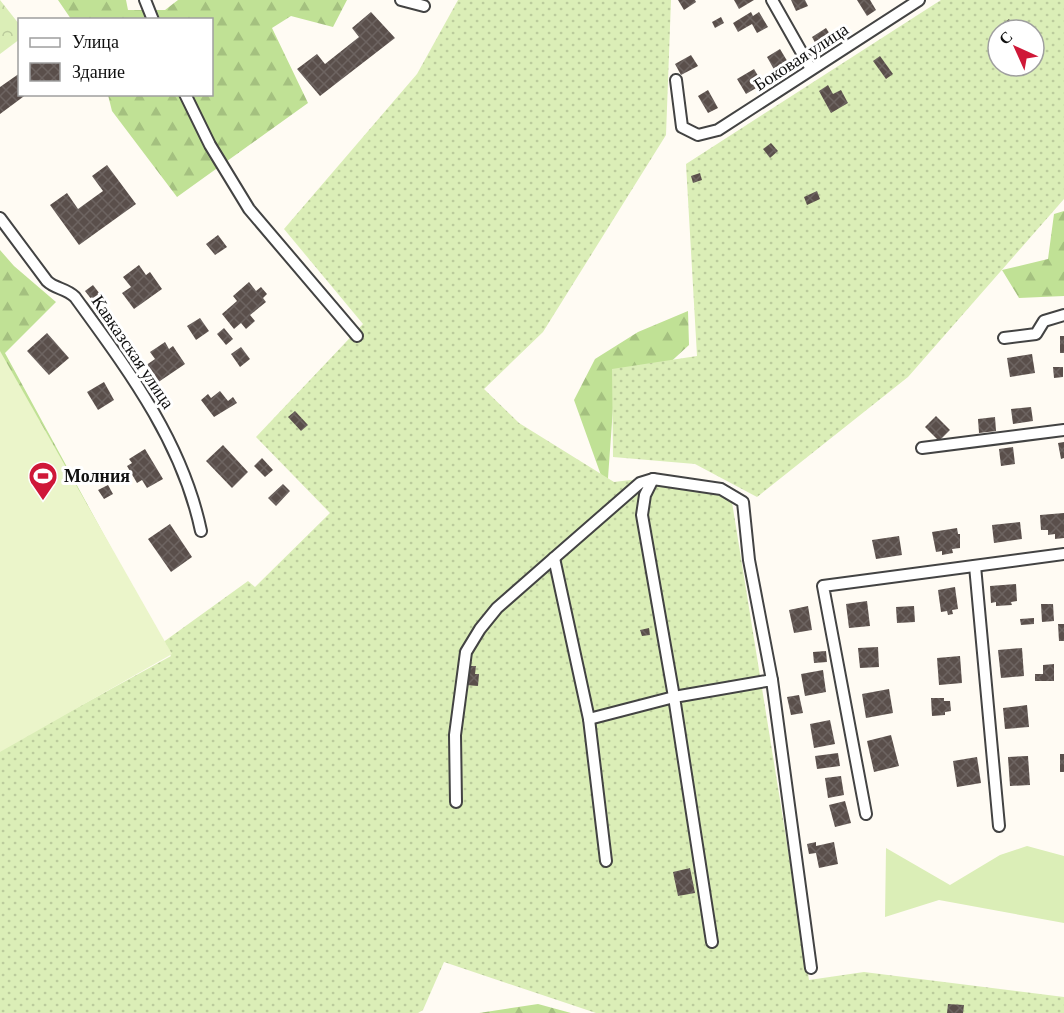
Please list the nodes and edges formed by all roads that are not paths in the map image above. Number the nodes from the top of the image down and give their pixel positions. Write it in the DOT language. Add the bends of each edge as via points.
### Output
graph roads {
  1 [pos="145,0"];
  2 [pos="400,0"];
  3 [pos="772,0"];
  4 [pos="920,0"];
  5 [pos="424,6"];
  6 [pos="152,18"];
  7 [pos="811,69"];
  8 [pos="676,80"];
  9 [pos="186,96"];
  10 [pos="0,218"];
  11 [pos="1064,315"];
  12 [pos="357,336"];
  13 [pos="1004,338"];
  14 [pos="1064,430"];
  15 [pos="922,448"];
  16 [pos="653,478"];
  17 [pos="201,531"];
  18 [pos="1064,554"];
  19 [pos="555,558"];
  20 [pos="975,566"];
  21 [pos="772,680"];
  22 [pos="674,697"];
  23 [pos="589,719"];
  24 [pos="456,802"];
  25 [pos="866,813"];
  26 [pos="999,826"];
  27 [pos="606,861"];
  28 [pos="712,942"];
  29 [pos="811,968"];
  1 -- 6 [label="street"];
  2 -- 5 [label="street"];
  3 -- 7 [label="street"];
  4 -- 7 [label="street, Боковая улица"];
  7 -- 8 [label="street, Боковая улица" via="718,130 698,135 682,127"];
  9 -- 12 [label="street" via="249,209"];
  10 -- 17 [label="street, Кавказская улица" via="46,281 75,297 139,388 179,458 194,496"];
  11 -- 13 [label="street" via="1044,321 1036,334"];
  14 -- 15 [label="street"];
  16 -- 19 [label="street" via="640,483"];
  16 -- 21 [label="street" via="721,489 742,502"];
  16 -- 22 [label="street" via="642,515"];
  18 -- 20 [label="street"];
  19 -- 23 [label="street"];
  19 -- 24 [label="street" via="497,608 466,652 455,735"];
  20 -- 25 [label="street" via="823,586"];
  20 -- 26 [label="street"];
  21 -- 22 [label="street"];
  21 -- 29 [label="street"];
  22 -- 23 [label="street"];
  22 -- 28 [label="street"];
  23 -- 27 [label="street"];
}
